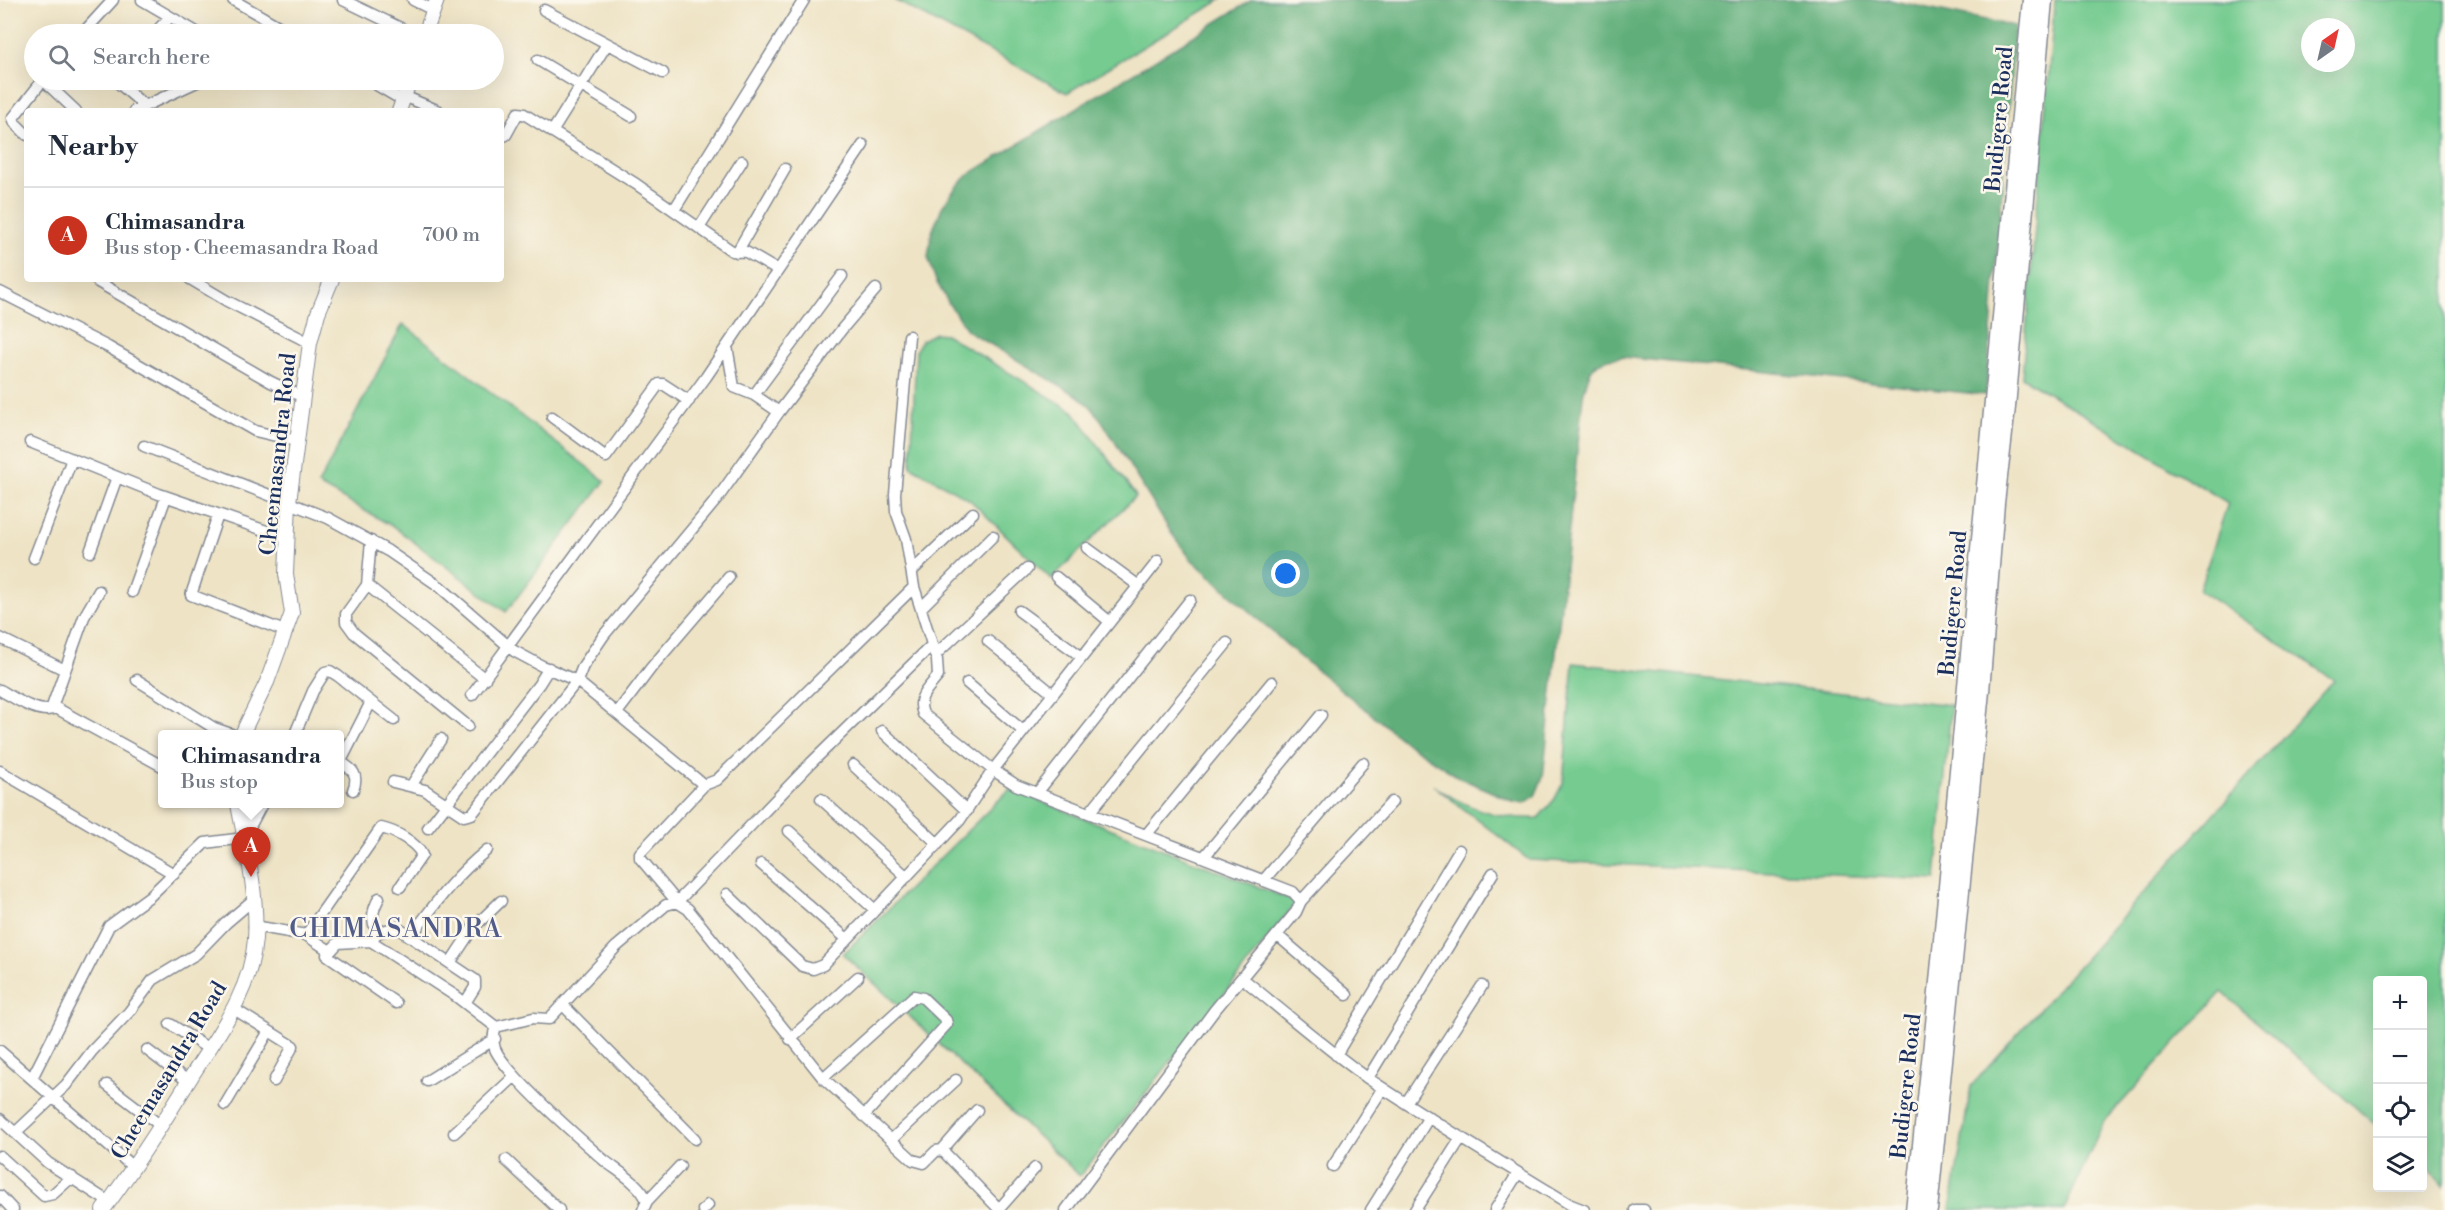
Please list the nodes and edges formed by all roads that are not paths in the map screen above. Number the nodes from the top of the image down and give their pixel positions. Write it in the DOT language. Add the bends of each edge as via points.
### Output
graph roads {
  1 [pos="113,0"];
  2 [pos="142,0"];
  3 [pos="233,0"];
  4 [pos="343,0"];
  5 [pos="413,0"];
  6 [pos="804,0"];
  7 [pos="2031,0"];
  8 [pos="2044,0"];
  9 [pos="435,5"];
  10 [pos="544,10"];
  11 [pos="170,16"];
  12 [pos="91,24"];
  13 [pos="163,24"];
  14 [pos="183,24"];
  15 [pos="275,24"];
  16 [pos="392,24"];
  17 [pos="428,24"];
  18 [pos="607,44"];
  19 [pos="538,60"];
  20 [pos="663,73"];
  21 [pos="581,85"];
  22 [pos="35,90"];
  23 [pos="54,90"];
  24 [pos="124,90"];
  25 [pos="180,90"];
  26 [pos="383,90"];
  27 [pos="402,102"];
  28 [pos="73,108"];
  29 [pos="139,108"];
  30 [pos="142,108"];
  31 [pos="427,108"];
  32 [pos="631,116"];
  33 [pos="24,132"];
  34 [pos="552,132"];
  35 [pos="504,136"];
  36 [pos="863,145"];
  37 [pos="742,161"];
  38 [pos="785,169"];
  39 [pos="674,210"];
  40 [pos="699,228"];
  41 [pos="737,252"];
  42 [pos="777,270"];
  43 [pos="842,276"];
  44 [pos="98,282"];
  45 [pos="195,282"];
  46 [pos="331,282"];
  47 [pos="876,289"];
  48 [pos="0,292"];
  49 [pos="909,336"];
  50 [pos="310,343"];
  51 [pos="727,346"];
  52 [pos="754,395"];
  53 [pos="303,397"];
  54 [pos="689,401"];
  55 [pos="779,412"];
  56 [pos="552,417"];
  57 [pos="297,441"];
  58 [pos="30,442"];
  59 [pos="144,446"];
  60 [pos="72,459"];
  61 [pos="117,477"];
  62 [pos="166,497"];
  63 [pos="289,502"];
  64 [pos="973,513"];
  65 [pos="218,515"];
  66 [pos="993,536"];
  67 [pos="287,537"];
  68 [pos="371,541"];
  69 [pos="1088,548"];
  70 [pos="90,552"];
  71 [pos="34,558"];
  72 [pos="1158,561"];
  73 [pos="1027,569"];
  74 [pos="912,571"];
  75 [pos="729,577"];
  76 [pos="1056,577"];
  77 [pos="367,585"];
  78 [pos="1138,586"];
  79 [pos="914,587"];
  80 [pos="99,591"];
  81 [pos="132,592"];
  82 [pos="1190,600"];
  83 [pos="921,608"];
  84 [pos="1019,611"];
  85 [pos="1110,622"];
  86 [pos="286,632"];
  87 [pos="0,638"];
  88 [pos="988,641"];
  89 [pos="1227,643"];
  90 [pos="510,647"];
  91 [pos="933,650"];
  92 [pos="1082,657"];
  93 [pos="549,668"];
  94 [pos="65,670"];
  95 [pos="485,679"];
  96 [pos="137,680"];
  97 [pos="577,681"];
  98 [pos="1272,682"];
  99 [pos="967,683"];
  100 [pos="0,690"];
  101 [pos="1053,694"];
  102 [pos="472,695"];
  103 [pos="371,702"];
  104 [pos="56,708"];
  105 [pos="617,713"];
  106 [pos="1321,715"];
  107 [pos="394,720"];
  108 [pos="468,726"];
  109 [pos="219,730"];
  110 [pos="244,730"];
  111 [pos="297,730"];
  112 [pos="882,731"];
  113 [pos="1023,731"];
  114 [pos="441,739"];
  115 [pos="344,755"];
  116 [pos="1363,763"];
  117 [pos="158,764"];
  118 [pos="344,765"];
  119 [pos="853,765"];
  120 [pos="993,770"];
  121 [pos="0,771"];
  122 [pos="393,782"];
  123 [pos="704,785"];
  124 [pos="411,786"];
  125 [pos="353,790"];
  126 [pos="1036,793"];
  127 [pos="821,799"];
  128 [pos="1392,802"];
  129 [pos="446,804"];
  130 [pos="239,808"];
  131 [pos="260,808"];
  132 [pos="967,811"];
  133 [pos="1089,813"];
  134 [pos="428,828"];
  135 [pos="789,831"];
  136 [pos="1146,835"];
  137 [pos="244,838"];
  138 [pos="938,844"];
  139 [pos="487,850"];
  140 [pos="1459,850"];
  141 [pos="1204,858"];
  142 [pos="761,864"];
  143 [pos="1493,873"];
  144 [pos="174,874"];
  145 [pos="907,877"];
  146 [pos="1263,881"];
  147 [pos="400,887"];
  148 [pos="727,894"];
  149 [pos="379,898"];
  150 [pos="253,900"];
  151 [pos="1301,901"];
  152 [pos="501,902"];
  153 [pos="677,902"];
  154 [pos="875,910"];
  155 [pos="254,926"];
  156 [pos="306,935"];
  157 [pos="1277,935"];
  158 [pos="411,936"];
  159 [pos="374,937"];
  160 [pos="847,939"];
  161 [pos="330,951"];
  162 [pos="450,963"];
  163 [pos="858,977"];
  164 [pos="1242,978"];
  165 [pos="1482,986"];
  166 [pos="1347,995"];
  167 [pos="396,1003"];
  168 [pos="465,1003"];
  169 [pos="563,1005"];
  170 [pos="234,1009"];
  171 [pos="170,1024"];
  172 [pos="496,1027"];
  173 [pos="269,1031"];
  174 [pos="495,1039"];
  175 [pos="790,1039"];
  176 [pos="209,1049"];
  177 [pos="147,1050"];
  178 [pos="0,1051"];
  179 [pos="1336,1055"];
  180 [pos="515,1076"];
  181 [pos="32,1078"];
  182 [pos="824,1078"];
  183 [pos="1368,1078"];
  184 [pos="956,1080"];
  185 [pos="274,1081"];
  186 [pos="189,1082"];
  187 [pos="427,1082"];
  188 [pos="107,1085"];
  189 [pos="1383,1088"];
  190 [pos="54,1097"];
  191 [pos="1406,1102"];
  192 [pos="225,1105"];
  193 [pos="977,1110"];
  194 [pos="864,1116"];
  195 [pos="1429,1118"];
  196 [pos="0,1119"];
  197 [pos="160,1126"];
  198 [pos="15,1133"];
  199 [pos="454,1134"];
  200 [pos="1461,1138"];
  201 [pos="695,1139"];
  202 [pos="892,1139"];
  203 [pos="942,1150"];
  204 [pos="0,1156"];
  205 [pos="506,1160"];
  206 [pos="680,1166"];
  207 [pos="1333,1166"];
  208 [pos="134,1168"];
  209 [pos="1035,1168"];
  210 [pos="1518,1173"];
  211 [pos="72,1178"];
  212 [pos="0,1196"];
  213 [pos="106,1206"];
  214 [pos="645,1206"];
  215 [pos="999,1209"];
  216 [pos="13,1210"];
  217 [pos="559,1210"];
  218 [pos="1066,1210"];
  219 [pos="1371,1210"];
  220 [pos="1415,1210"];
  221 [pos="1495,1210"];
  222 [pos="1584,1210"];
  223 [pos="1635,1210"];
  224 [pos="1644,1210"];
  225 [pos="1914,1210"];
  226 [pos="1929,1210"];
  1 -- 12 [label="street"];
  2 -- 11 [label="street"];
  3 -- 15 [label="street"];
  4 -- 16 [label="street"];
  5 -- 9 [label="street"];
  6 -- 39 [label="street"];
  7 -- 225 [label="main road, Budigere Road" via="1935,1024"];
  8 -- 226 [label="main road, Budigere Road"];
  9 -- 17 [label="street"];
  10 -- 18 [label="street"];
  11 -- 13 [label="street"];
  11 -- 14 [label="street"];
  18 -- 20 [label="street"];
  18 -- 21 [label="street"];
  19 -- 21 [label="street"];
  21 -- 32 [label="street"];
  21 -- 34 [label="street"];
  22 -- 33 [label="street" via="13,118"];
  23 -- 28 [label="street"];
  24 -- 29 [label="street"];
  25 -- 30 [label="street"];
  26 -- 27 [label="street"];
  27 -- 31 [label="street"];
  34 -- 35 [label="street" via="518,113"];
  34 -- 39 [label="street"];
  36 -- 42 [label="street"];
  37 -- 40 [label="street"];
  38 -- 41 [label="street"];
  39 -- 40 [label="street"];
  40 -- 41 [label="street"];
  41 -- 42 [label="street" via="746,252"];
  42 -- 51 [label="street"];
  43 -- 52 [label="street"];
  44 -- 53 [label="street"];
  45 -- 50 [label="street"];
  46 -- 50 [label="street, Cheemasandra Road"];
  47 -- 55 [label="street"];
  48 -- 57 [label="street" via="108,347 255,431"];
  49 -- 74 [label="street" via="895,494"];
  50 -- 53 [label="street, Cheemasandra Road"];
  51 -- 52 [label="street" via="734,387"];
  51 -- 54 [label="street"];
  52 -- 55 [label="street"];
  53 -- 57 [label="street, Cheemasandra Road"];
  54 -- 56 [label="street" via="659,384 606,457"];
  54 -- 90 [label="street"];
  55 -- 97 [label="street" via="717,499 604,634"];
  57 -- 63 [label="street, Cheemasandra Road"];
  58 -- 60 [label="street"];
  59 -- 63 [label="street"];
  60 -- 61 [label="street"];
  60 -- 71 [label="street"];
  61 -- 62 [label="street"];
  61 -- 70 [label="street"];
  62 -- 65 [label="street"];
  62 -- 81 [label="street"];
  63 -- 67 [label="street, Cheemasandra Road"];
  63 -- 68 [label="street"];
  64 -- 74 [label="street"];
  65 -- 67 [label="street"];
  65 -- 86 [label="street" via="191,595"];
  66 -- 83 [label="street"];
  67 -- 86 [label="street, Cheemasandra Road" via="286,574 292,613"];
  68 -- 77 [label="street"];
  68 -- 90 [label="street" via="439,586"];
  69 -- 78 [label="street"];
  72 -- 78 [label="street"];
  73 -- 91 [label="street"];
  74 -- 79 [label="street"];
  75 -- 105 [label="street"];
  76 -- 85 [label="street"];
  77 -- 95 [label="street"];
  77 -- 108 [label="street" via="346,614 346,622 354,633"];
  78 -- 85 [label="street"];
  79 -- 83 [label="street"];
  79 -- 123 [label="street" via="717,780"];
  80 -- 94 [label="street" via="84,617"];
  82 -- 126 [label="street"];
  83 -- 91 [label="street"];
  84 -- 92 [label="street"];
  85 -- 92 [label="street"];
  86 -- 110 [label="street, Cheemasandra Road"];
  87 -- 94 [label="street"];
  88 -- 101 [label="street"];
  89 -- 133 [label="street"];
  90 -- 93 [label="street"];
  90 -- 95 [label="street"];
  91 -- 120 [label="street" via="938,676 921,696 923,714"];
  91 -- 153 [label="street" via="811,763"];
  92 -- 101 [label="street"];
  93 -- 97 [label="street"];
  93 -- 129 [label="street"];
  94 -- 104 [label="street" via="52,704"];
  95 -- 102 [label="street"];
  96 -- 109 [label="street"];
  97 -- 105 [label="street"];
  97 -- 129 [label="street" via="472,814 464,816"];
  98 -- 136 [label="street"];
  99 -- 113 [label="street"];
  100 -- 104 [label="street" via="41,710"];
  101 -- 113 [label="street"];
  103 -- 107 [label="street"];
  103 -- 111 [label="street" via="338,676 325,672"];
  103 -- 115 [label="street"];
  104 -- 117 [label="street"];
  105 -- 123 [label="street"];
  106 -- 141 [label="street"];
  112 -- 132 [label="street"];
  113 -- 120 [label="street"];
  114 -- 124 [label="street"];
  116 -- 146 [label="street"];
  118 -- 125 [label="street" via="355,773"];
  119 -- 138 [label="street"];
  120 -- 126 [label="street"];
  120 -- 132 [label="street"];
  121 -- 144 [label="street"];
  122 -- 124 [label="street"];
  123 -- 153 [label="street" via="640,853 640,858"];
  124 -- 129 [label="street"];
  126 -- 133 [label="street"];
  127 -- 145 [label="street"];
  128 -- 151 [label="street"];
  129 -- 134 [label="street"];
  130 -- 137 [label="street, Cheemasandra Road"];
  131 -- 137 [label="street"];
  132 -- 138 [label="street"];
  133 -- 136 [label="street"];
  135 -- 154 [label="street"];
  136 -- 141 [label="street"];
  137 -- 144 [label="street" via="205,843"];
  137 -- 150 [label="street, Cheemasandra Road"];
  138 -- 145 [label="street"];
  139 -- 158 [label="street" via="445,888"];
  140 -- 179 [label="street"];
  141 -- 146 [label="street"];
  142 -- 160 [label="street"];
  143 -- 183 [label="street"];
  144 -- 181 [label="street" via="109,926"];
  145 -- 154 [label="street"];
  146 -- 151 [label="street" via="1293,892"];
  147 -- 156 [label="street" via="422,855 420,849 392,830 381,828"];
  148 -- 160 [label="street" via="802,966 813,969 822,965"];
  149 -- 159 [label="street" via="373,910"];
  150 -- 155 [label="street, Cheemasandra Road"];
  150 -- 190 [label="street" via="196,954 153,980"];
  151 -- 157 [label="street"];
  152 -- 162 [label="street" via="473,928"];
  153 -- 169 [label="street" via="666,905 616,947"];
  153 -- 175 [label="street" via="688,909"];
  154 -- 160 [label="street"];
  155 -- 156 [label="street"];
  155 -- 170 [label="street, Cheemasandra Road" via="250,969"];
  156 -- 161 [label="street"];
  157 -- 164 [label="street"];
  157 -- 166 [label="street"];
  158 -- 159 [label="street" via="396,927"];
  158 -- 162 [label="street"];
  159 -- 161 [label="street" via="338,943"];
  159 -- 168 [label="street"];
  161 -- 167 [label="street" via="327,955"];
  162 -- 168 [label="street" via="476,983"];
  163 -- 175 [label="street"];
  164 -- 179 [label="street"];
  164 -- 218 [label="street"];
  165 -- 191 [label="street"];
  168 -- 172 [label="street"];
  169 -- 172 [label="street" via="549,1019 533,1018"];
  169 -- 201 [label="street"];
  170 -- 173 [label="street"];
  170 -- 176 [label="street, Cheemasandra Road"];
  171 -- 176 [label="street"];
  172 -- 174 [label="street"];
  173 -- 185 [label="street" via="293,1047"];
  173 -- 192 [label="street"];
  174 -- 180 [label="street" via="495,1048"];
  174 -- 187 [label="street"];
  175 -- 182 [label="street"];
  176 -- 186 [label="street, Cheemasandra Road"];
  177 -- 186 [label="street"];
  178 -- 181 [label="street"];
  179 -- 183 [label="street"];
  180 -- 199 [label="street"];
  180 -- 214 [label="street" via="644,1192"];
  181 -- 190 [label="street"];
  182 -- 194 [label="street"];
  182 -- 194 [label="street" via="914,996 923,998 947,1024"];
  183 -- 189 [label="street"];
  184 -- 202 [label="street"];
  186 -- 197 [label="street, Cheemasandra Road"];
  188 -- 197 [label="street"];
  189 -- 191 [label="street"];
  189 -- 207 [label="street"];
  190 -- 198 [label="street"];
  190 -- 208 [label="street"];
  191 -- 195 [label="street"];
  193 -- 203 [label="street"];
  194 -- 202 [label="street"];
  195 -- 200 [label="street"];
  195 -- 219 [label="street"];
  196 -- 198 [label="street"];
  197 -- 208 [label="street, Cheemasandra Road"];
  198 -- 211 [label="street" via="48,1163"];
  200 -- 210 [label="street"];
  200 -- 220 [label="street"];
  202 -- 203 [label="street" via="919,1163"];
  203 -- 215 [label="street"];
  204 -- 211 [label="street" via="44,1196 53,1194"];
  205 -- 217 [label="street"];
  206 -- 214 [label="street"];
  208 -- 213 [label="street, Cheemasandra Road"];
  209 -- 215 [label="street"];
  210 -- 221 [label="street"];
  210 -- 222 [label="street"];
  211 -- 213 [label="street"];
  212 -- 216 [label="street"];
  223 -- 224 [label="street"];
}
